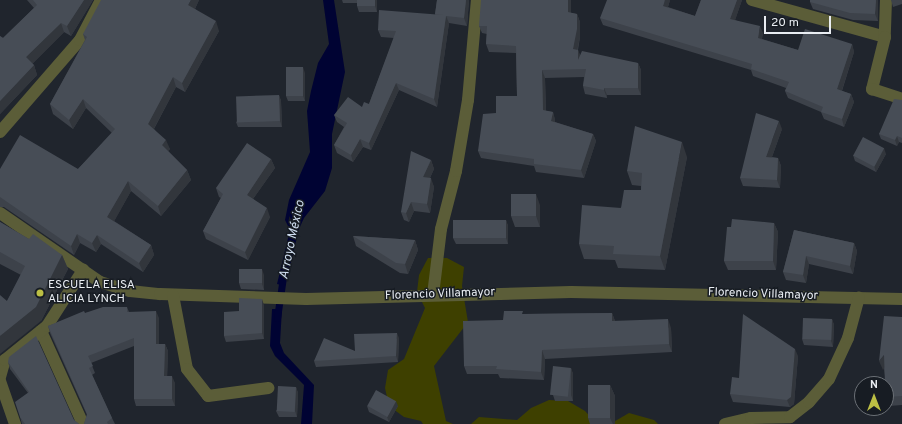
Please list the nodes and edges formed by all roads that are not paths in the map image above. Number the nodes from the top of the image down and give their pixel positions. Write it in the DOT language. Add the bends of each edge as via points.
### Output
graph roads {
  1 [pos="101,0"];
  2 [pos="477,0"];
  3 [pos="752,0"];
  4 [pos="886,0"];
  5 [pos="886,37"];
  6 [pos="902,99"];
  7 [pos="0,132"];
  8 [pos="0,213"];
  9 [pos="83,270"];
  10 [pos="173,294"];
  11 [pos="433,295"];
  12 [pos="859,298"];
  13 [pos="902,299"];
  14 [pos="41,331"];
  15 [pos="3,357"];
  16 [pos="0,377"];
  17 [pos="0,382"];
  18 [pos="268,388"];
  19 [pos="15,424"];
  20 [pos="83,424"];
  21 [pos="725,424"];
  1 -- 7 [label="street" via="80,40"];
  2 -- 11 [label="street" via="468,100 456,171 441,229"];
  3 -- 5 [label="street"];
  4 -- 5 [label="street"];
  5 -- 6 [label="street" via="872,89"];
  8 -- 9 [label="street, Florencio Villamayor"];
  9 -- 10 [label="street, Florencio Villamayor" via="100,282 130,291"];
  9 -- 14 [label="street" via="47,326"];
  10 -- 11 [label="street, Florencio Villamayor" via="287,299"];
  10 -- 18 [label="street" via="187,368 208,396"];
  11 -- 12 [label="street, Florencio Villamayor" via="571,292"];
  12 -- 13 [label="street, Florencio Villamayor"];
  12 -- 21 [label="street" via="848,338 829,379 809,402 790,417 751,418"];
  14 -- 15 [label="street"];
  14 -- 20 [label="street"];
  15 -- 16 [label="street"];
  17 -- 19 [label="street"];
}
